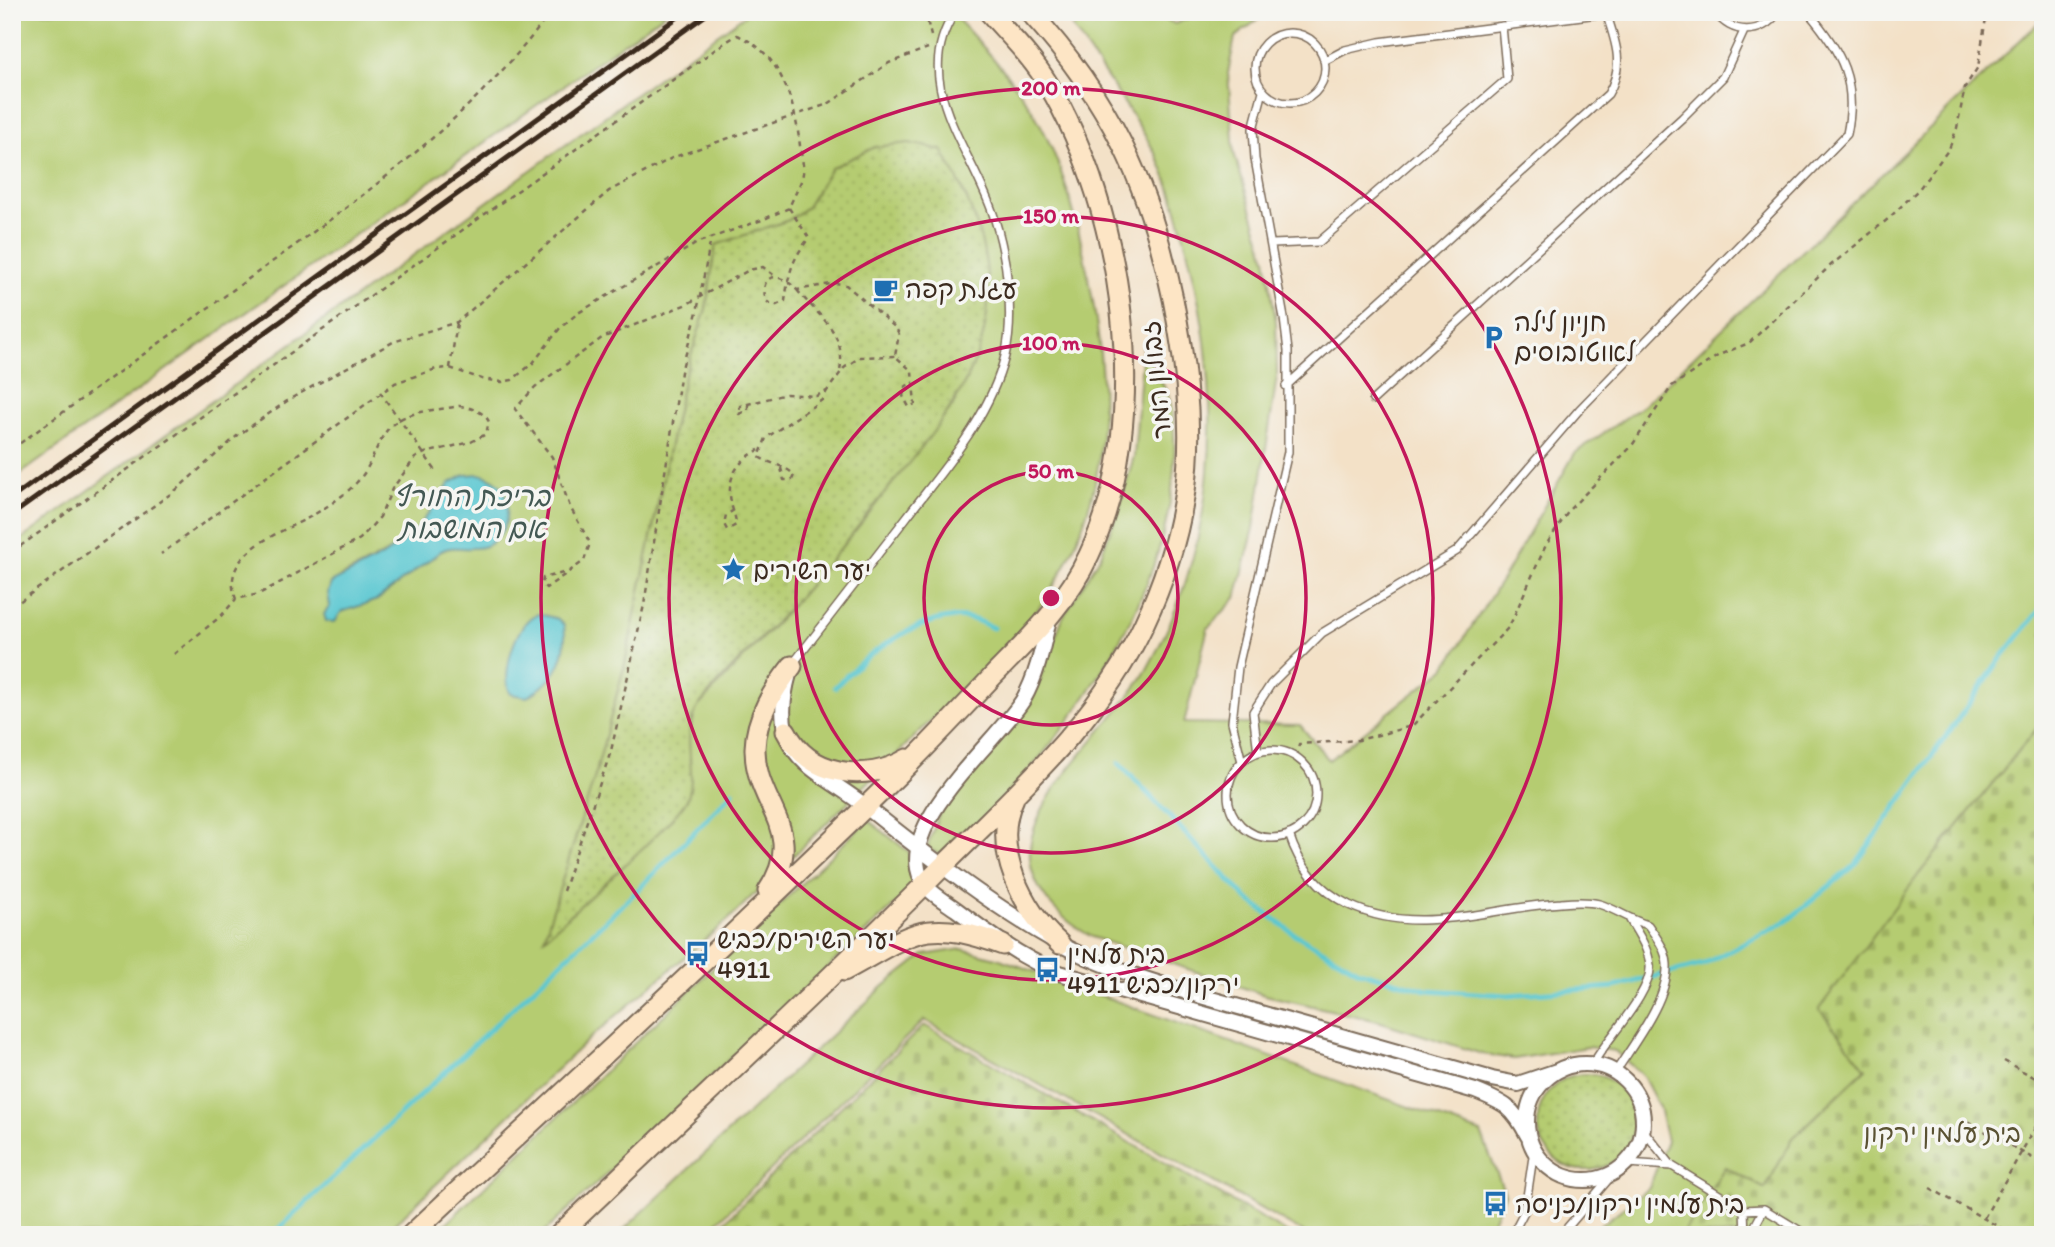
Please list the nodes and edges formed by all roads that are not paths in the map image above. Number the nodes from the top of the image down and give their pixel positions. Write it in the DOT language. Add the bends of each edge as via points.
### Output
graph roads {
  1 [pos="955,12"];
  2 [pos="989,12"];
  3 [pos="1030,12"];
  4 [pos="1715,12"];
  5 [pos="1778,12"];
  6 [pos="1808,12"];
  7 [pos="1610,13"];
  8 [pos="1502,26"];
  9 [pos="1744,31"];
  10 [pos="1324,61"];
  11 [pos="1263,91"];
  12 [pos="1273,244"];
  13 [pos="1286,386"];
  14 [pos="1373,400"];
  15 [pos="1049,618"];
  16 [pos="792,666"];
  17 [pos="786,731"];
  18 [pos="928,745"];
  19 [pos="1258,752"];
  20 [pos="1242,762"];
  21 [pos="1016,795"];
  22 [pos="866,806"];
  23 [pos="1289,834"];
  24 [pos="919,850"];
  25 [pos="942,867"];
  26 [pos="925,885"];
  27 [pos="750,917"];
  28 [pos="1630,920"];
  29 [pos="1060,944"];
  30 [pos="1003,945"];
  31 [pos="806,998"];
  32 [pos="1593,1064"];
  33 [pos="1557,1071"];
  34 [pos="1615,1073"];
  35 [pos="1643,1130"];
  36 [pos="1528,1136"];
  37 [pos="1534,1150"];
  38 [pos="1627,1163"];
  39 [pos="1672,1166"];
  40 [pos="1613,1174"];
  41 [pos="1764,1209"];
  42 [pos="1744,1210"];
  43 [pos="411,1235"];
  44 [pos="559,1235"];
  45 [pos="1512,1235"];
  46 [pos="1560,1235"];
  47 [pos="1748,1235"];
  48 [pos="1807,1235"];
  1 -- 16 [label="lane" via="938,47 941,90 947,116 995,217 1009,276 1006,354 989,401 963,444"];
  2 -- 15 [label="main road, זבולון המר" via="1031,59 1072,132 1107,237 1117,291 1124,373 1121,446 1108,507 1088,557"];
  3 -- 21 [label="main road, זבולון המר" via="1092,88 1148,200 1166,267 1190,400 1189,473 1174,543 1144,624 1126,658 1076,730"];
  4 -- 9 [label="lane" via="1724,23"];
  5 -- 9 [label="lane" via="1767,24"];
  6 -- 19 [label="lane" via="1842,60 1852,93 1847,134 1579,410 1457,551 1322,634 1271,684 1253,712"];
  7 -- 8 [label="lane"];
  7 -- 13 [label="lane" via="1619,64 1617,80 1608,94"];
  8 -- 10 [label="lane" via="1378,42"];
  8 -- 12 [label="lane" via="1507,79 1319,242"];
  9 -- 14 [label="lane" via="1723,77 1682,118"];
  10 -- 11 [label="lane" via="1321,83 1306,100 1283,103"];
  10 -- 11 [label="lane" via="1305,37 1295,33 1274,37 1255,61"];
  11 -- 12 [label="lane" via="1253,129"];
  12 -- 13 [label="lane" via="1288,351"];
  13 -- 20 [label="lane" via="1288,452 1238,667 1232,722"];
  15 -- 18 [label="main road, זבולון המר"];
  15 -- 24 [label="street" via="1023,699 943,797 925,828"];
  16 -- 17 [label="street" via="784,696"];
  16 -- 27 [label="main road" via="770,698 756,737 757,766 782,826 784,848 777,877"];
  17 -- 18 [label="main road" via="820,764 849,774 890,768"];
  17 -- 22 [label="street" via="803,763"];
  18 -- 22 [label="main road, זבולון המר"];
  19 -- 20 [label="lane"];
  19 -- 23 [label="lane" via="1271,750 1297,757 1314,778 1310,817"];
  20 -- 23 [label="lane" via="1229,786 1232,812 1240,823 1262,836"];
  21 -- 25 [label="main road, זבולון המר"];
  21 -- 29 [label="main road" via="1005,826 1012,872 1033,915"];
  22 -- 24 [label="street"];
  22 -- 27 [label="main road, זבולון המר"];
  23 -- 28 [label="lane" via="1296,854 1327,894 1391,920 1487,915 1560,903 1598,904"];
  24 -- 25 [label="street"];
  24 -- 26 [label="street" via="918,870"];
  25 -- 26 [label="main road, זבולון המר"];
  25 -- 29 [label="street"];
  26 -- 30 [label="street"];
  26 -- 31 [label="main road, זבולון המר"];
  27 -- 43 [label="main road"];
  28 -- 32 [label="lane" via="1645,945 1651,968 1642,991"];
  28 -- 34 [label="lane" via="1648,925 1662,946 1667,965 1657,1004"];
  29 -- 33 [label="street" via="1186,991 1492,1079 1518,1084"];
  30 -- 31 [label="main road" via="965,931 929,930 844,971"];
  30 -- 36 [label="street" via="1056,972 1475,1091 1516,1112"];
  31 -- 44 [label="main road"];
  32 -- 33 [label="street"];
  32 -- 34 [label="street"];
  33 -- 36 [label="street" via="1535,1092"];
  34 -- 35 [label="street" via="1637,1095"];
  35 -- 38 [label="street"];
  35 -- 39 [label="lane"];
  36 -- 37 [label="street"];
  37 -- 40 [label="street" via="1560,1175 1595,1180"];
  37 -- 45 [label="lane" via="1525,1210"];
  38 -- 39 [label="lane"];
  38 -- 40 [label="street"];
  39 -- 42 [label="lane"];
  40 -- 46 [label="lane"];
  41 -- 42 [label="lane"];
  41 -- 47 [label="lane"];
  41 -- 48 [label="lane"];
  42 -- 47 [label="lane"];
}
